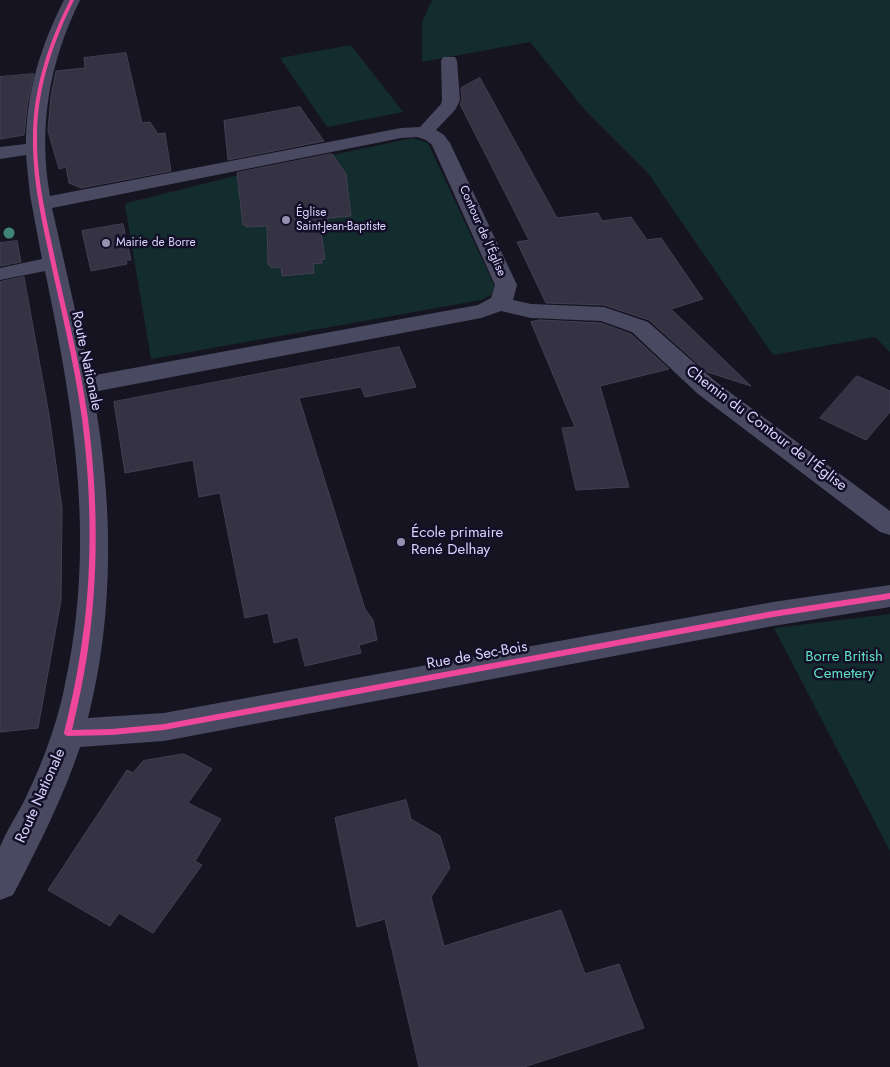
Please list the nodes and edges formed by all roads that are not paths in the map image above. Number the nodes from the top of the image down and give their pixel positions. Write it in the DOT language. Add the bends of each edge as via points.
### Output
graph roads {
  1 [pos="72,0"];
  2 [pos="449,61"];
  3 [pos="424,132"];
  4 [pos="35,148"];
  5 [pos="0,153"];
  6 [pos="42,204"];
  7 [pos="53,264"];
  8 [pos="0,274"];
  9 [pos="499,304"];
  10 [pos="80,386"];
  11 [pos="890,524"];
  12 [pos="890,596"];
  13 [pos="68,733"];
  14 [pos="0,883"];
  1 -- 4 [label="street, Route Nationale" via="45,65"];
  2 -- 3 [label="street" via="449,106"];
  3 -- 6 [label="street" via="401,133"];
  3 -- 9 [label="street, Contour de l'Église" via="441,143 503,278 506,292"];
  4 -- 5 [label="street"];
  4 -- 6 [label="street, Route Nationale"];
  6 -- 7 [label="street, Route Nationale"];
  7 -- 8 [label="street"];
  7 -- 10 [label="street, Route Nationale"];
  9 -- 10 [label="street" via="481,311"];
  9 -- 11 [label="street, Chemin du Contour de l'Église" via="530,311 604,314 640,327 707,388"];
  10 -- 13 [label="street, Route Nationale" via="94,498 94,562 86,651"];
  12 -- 13 [label="street, Rue de Sec-Bois" via="773,614 164,727"];
  13 -- 14 [label="street, Route Nationale" via="40,802"];
}
